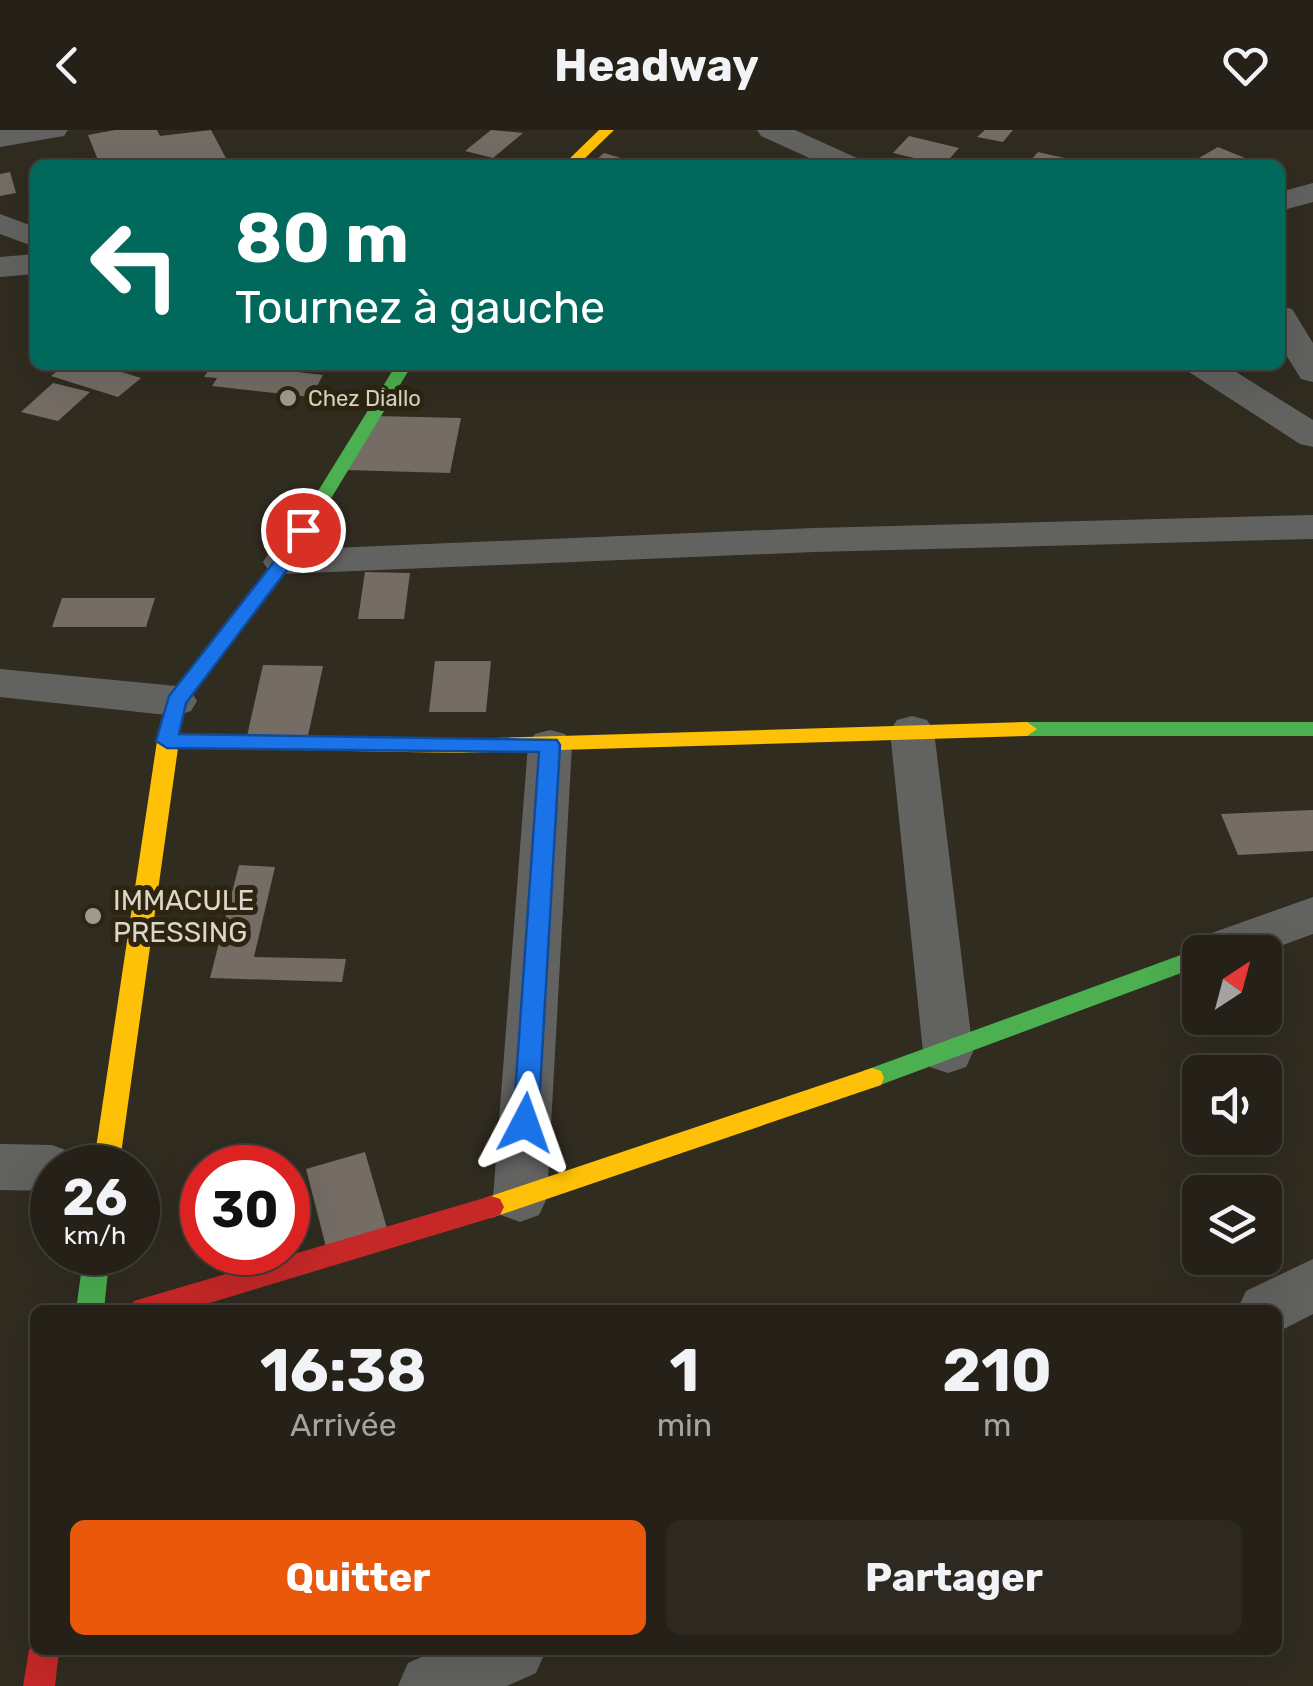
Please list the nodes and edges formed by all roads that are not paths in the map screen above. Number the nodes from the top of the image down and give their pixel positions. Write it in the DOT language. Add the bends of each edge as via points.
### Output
graph roads {
  1 [pos="54,130"];
  2 [pos="607,130"];
  3 [pos="771,130"];
  4 [pos="831,130"];
  5 [pos="0,138"];
  6 [pos="575,160"];
  7 [pos="840,160"];
  8 [pos="844,160"];
  9 [pos="1313,192"];
  10 [pos="1285,200"];
  11 [pos="0,223"];
  12 [pos="30,236"];
  13 [pos="30,264"];
  14 [pos="0,267"];
  15 [pos="1285,324"];
  16 [pos="401,370"];
  17 [pos="1209,370"];
  18 [pos="1313,372"];
  19 [pos="1313,436"];
  20 [pos="1313,527"];
  21 [pos="283,562"];
  22 [pos="0,683"];
  23 [pos="172,721"];
  24 [pos="1313,729"];
  25 [pos="912,731"];
  26 [pos="550,745"];
  27 [pos="1313,915"];
  28 [pos="1258,935"];
  29 [pos="1182,964"];
  30 [pos="948,1052"];
  31 [pos="109,1145"];
  32 [pos="0,1167"];
  33 [pos="30,1168"];
  34 [pos="520,1198"];
  35 [pos="94,1275"];
  36 [pos="1313,1284"];
  37 [pos="91,1305"];
  38 [pos="161,1305"];
  39 [pos="1275,1305"];
  40 [pos="43,1655"];
  41 [pos="425,1655"];
  42 [pos="501,1655"];
  43 [pos="39,1686"];
  44 [pos="429,1686"];
  1 -- 5 [label="street"];
  2 -- 6 [label="street"];
  3 -- 7 [label="street"];
  4 -- 8 [label="street"];
  9 -- 10 [label="street"];
  11 -- 12 [label="street"];
  13 -- 14 [label="street"];
  15 -- 18 [label="street"];
  16 -- 21 [label="street"];
  17 -- 19 [label="street"];
  20 -- 21 [label="street"];
  21 -- 23 [label="street"];
  22 -- 23 [label="street"];
  23 -- 26 [label="street"];
  23 -- 31 [label="street"];
  24 -- 25 [label="street"];
  25 -- 26 [label="street"];
  25 -- 30 [label="street"];
  26 -- 34 [label="street"];
  27 -- 28 [label="street"];
  29 -- 30 [label="street"];
  30 -- 34 [label="street"];
  32 -- 33 [label="street"];
  34 -- 38 [label="street"];
  35 -- 37 [label="street"];
  36 -- 39 [label="street"];
  40 -- 43 [label="street"];
  41 -- 44 [label="street"];
  42 -- 44 [label="street"];
}
